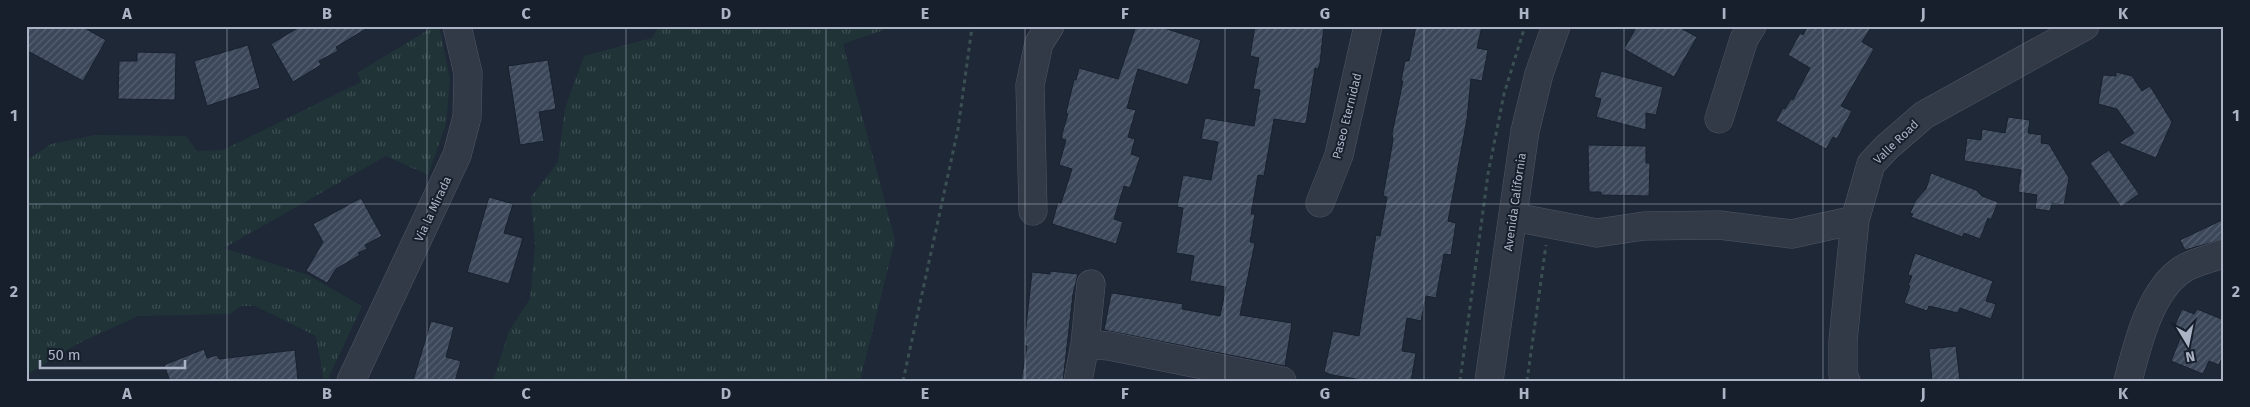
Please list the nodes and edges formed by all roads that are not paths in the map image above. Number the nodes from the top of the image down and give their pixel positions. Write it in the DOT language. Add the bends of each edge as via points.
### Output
graph roads {
  1 [pos="458,26"];
  2 [pos="1050,26"];
  3 [pos="1368,26"];
  4 [pos="1556,26"];
  5 [pos="1752,26"];
  6 [pos="2085,26"];
  7 [pos="1719,118"];
  8 [pos="1320,203"];
  9 [pos="1033,211"];
  10 [pos="1512,216"];
  11 [pos="1855,220"];
  12 [pos="2222,254"];
  13 [pos="1091,284"];
  14 [pos="1085,344"];
  15 [pos="1210,374"];
  16 [pos="1843,379"];
  17 [pos="351,381"];
  18 [pos="1078,381"];
  19 [pos="1282,381"];
  20 [pos="1489,381"];
  21 [pos="2128,381"];
  1 -- 17 [label="street, Via la Mirada" via="468,73 467,117 457,155"];
  2 -- 9 [label="street" via="1039,43 1030,85"];
  3 -- 8 [label="street, Paseo Eternidad" via="1339,156"];
  4 -- 10 [label="street, Avenida California" via="1539,74 1525,131"];
  5 -- 7 [label="street" via="1744,38"];
  6 -- 11 [label="street, Valle Road" via="1945,102 1905,130 1871,164"];
  10 -- 11 [label="street" via="1597,233 1644,226 1719,225 1792,234"];
  10 -- 20 [label="street, Avenida California"];
  11 -- 16 [label="street, Valle Road" via="1843,341"];
  12 -- 21 [label="street" via="2182,269 2158,294 2141,332"];
  13 -- 14 [label="street"];
  14 -- 15 [label="street" via="1109,346"];
  14 -- 18 [label="street"];
  15 -- 19 [label="street"];
}
